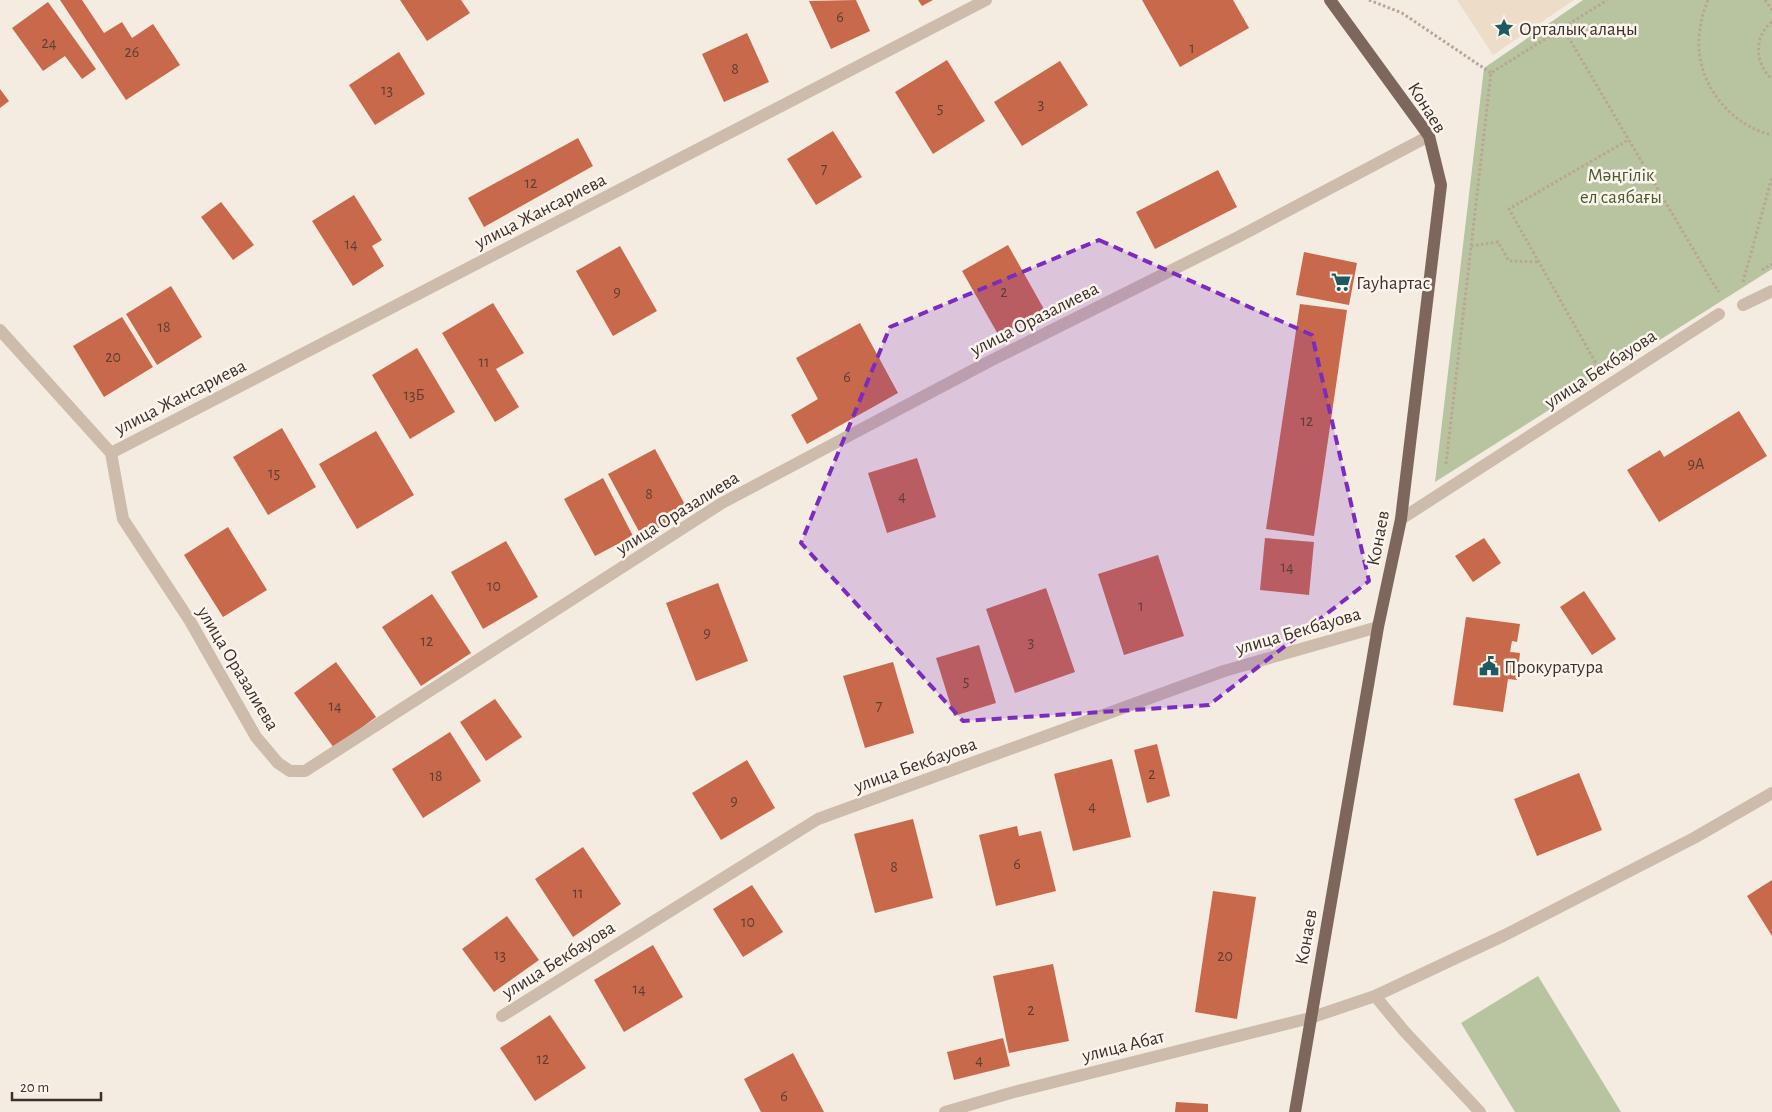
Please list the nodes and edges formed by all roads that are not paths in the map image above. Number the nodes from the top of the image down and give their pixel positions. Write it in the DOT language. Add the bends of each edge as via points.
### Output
graph roads {
  1 [pos="986,0"];
  2 [pos="1330,0"];
  3 [pos="1429,136"];
  4 [pos="1771,294"];
  5 [pos="1743,305"];
  6 [pos="1719,314"];
  7 [pos="0,330"];
  8 [pos="111,453"];
  9 [pos="1401,519"];
  10 [pos="1378,627"];
  11 [pos="1772,793"];
  12 [pos="1376,996"];
  13 [pos="502,1016"];
  14 [pos="1310,1018"];
  15 [pos="945,1112"];
  16 [pos="1295,1112"];
  17 [pos="1480,1112"];
  1 -- 8 [label="street, улица Жансариева"];
  2 -- 3 [label="main road, Конаев"];
  3 -- 8 [label="street, улица Оразалиева" via="1238,237 992,360 722,504 306,771 290,771 278,763 256,737 190,621 123,519"];
  3 -- 9 [label="main road, Конаев" via="1441,185"];
  4 -- 5 [label="street"];
  6 -- 9 [label="street, улица Бекбауова"];
  7 -- 8 [label="street"];
  9 -- 10 [label="main road, Конаев"];
  10 -- 13 [label="street, улица Бекбауова" via="1224,671 818,819"];
  10 -- 14 [label="main road, Конаев"];
  11 -- 12 [label="street, улица Абат" via="1694,838 1505,935"];
  12 -- 14 [label="street, улица Абат"];
  12 -- 17 [label="street"];
  14 -- 15 [label="street, улица Абат"];
  14 -- 16 [label="main road, Конаев"];
}
